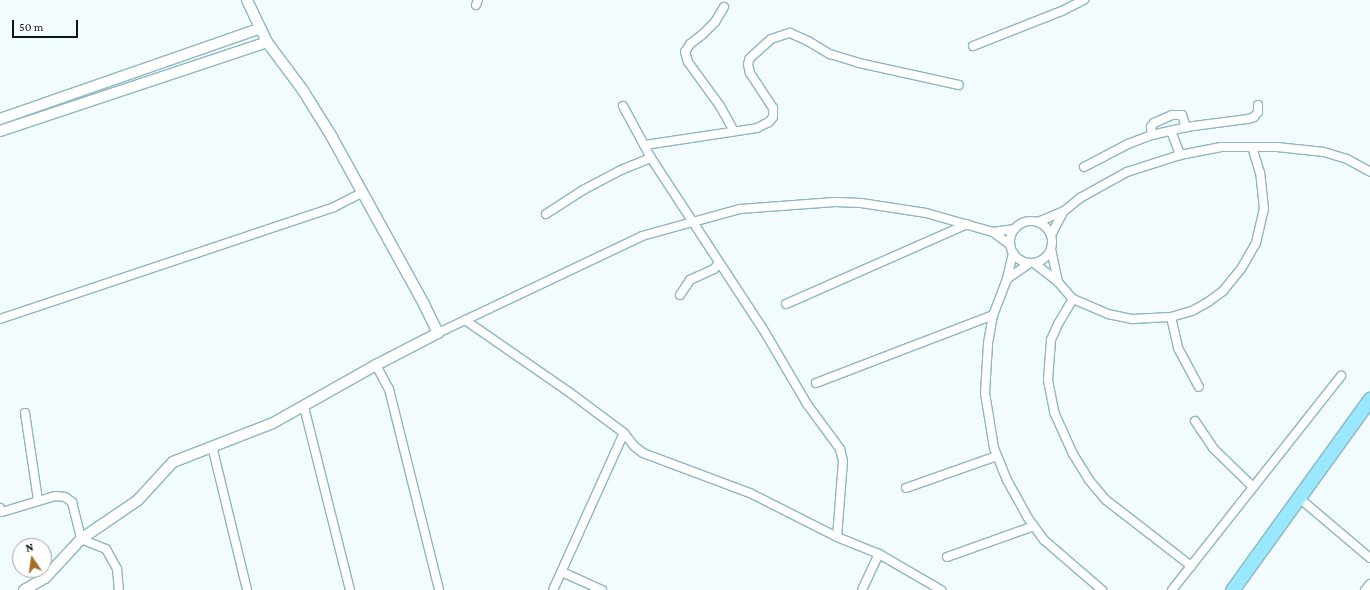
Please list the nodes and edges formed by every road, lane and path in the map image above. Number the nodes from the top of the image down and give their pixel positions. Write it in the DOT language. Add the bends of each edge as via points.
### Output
graph roads {
  1 [pos="247,0"];
  2 [pos="1084,0"];
  3 [pos="724,7"];
  4 [pos="259,29"];
  5 [pos="267,42"];
  6 [pos="973,46"];
  7 [pos="959,85"];
  8 [pos="1258,105"];
  9 [pos="623,106"];
  10 [pos="0,119"];
  11 [pos="1186,127"];
  12 [pos="0,130"];
  13 [pos="734,131"];
  14 [pos="1171,131"];
  15 [pos="1152,135"];
  16 [pos="645,145"];
  17 [pos="1252,147"];
  18 [pos="1180,155"];
  19 [pos="651,158"];
  20 [pos="1084,167"];
  21 [pos="1370,172"];
  22 [pos="363,192"];
  23 [pos="1064,211"];
  24 [pos="546,214"];
  25 [pos="693,221"];
  26 [pos="1038,222"];
  27 [pos="967,224"];
  28 [pos="1015,229"];
  29 [pos="993,232"];
  30 [pos="1051,235"];
  31 [pos="1012,249"];
  32 [pos="1051,249"];
  33 [pos="719,263"];
  34 [pos="1032,263"];
  35 [pos="1007,279"];
  36 [pos="1058,282"];
  37 [pos="680,296"];
  38 [pos="1073,299"];
  39 [pos="786,304"];
  40 [pos="993,315"];
  41 [pos="1170,317"];
  42 [pos="0,319"];
  43 [pos="465,320"];
  44 [pos="438,334"];
  45 [pos="376,365"];
  46 [pos="1341,376"];
  47 [pos="816,383"];
  48 [pos="1199,387"];
  49 [pos="1370,399"];
  50 [pos="304,407"];
  51 [pos="25,413"];
  52 [pos="1195,421"];
  53 [pos="624,433"];
  54 [pos="212,446"];
  55 [pos="997,456"];
  56 [pos="1253,487"];
  57 [pos="906,488"];
  58 [pos="1298,497"];
  59 [pos="38,500"];
  60 [pos="0,508"];
  61 [pos="1034,526"];
  62 [pos="837,537"];
  63 [pos="81,539"];
  64 [pos="879,554"];
  65 [pos="947,557"];
  66 [pos="1370,558"];
  67 [pos="1191,566"];
  68 [pos="562,572"];
  69 [pos="1370,584"];
  70 [pos="1100,588"];
  71 [pos="24,590"];
  72 [pos="119,590"];
  73 [pos="247,590"];
  74 [pos="350,590"];
  75 [pos="439,590"];
  76 [pos="553,590"];
  77 [pos="602,590"];
  78 [pos="862,590"];
  79 [pos="941,590"];
  80 [pos="1088,590"];
  81 [pos="1172,590"];
  82 [pos="1232,590"];
  83 [pos="1365,590"];
  1 -- 4 [label="street"];
  2 -- 6 [label="street"];
  3 -- 13 [label="street" via="715,22 690,44 686,52 688,62 720,106"];
  4 -- 5 [label="street"];
  4 -- 10 [label="street"];
  5 -- 12 [label="street"];
  5 -- 22 [label="street" via="302,89"];
  7 -- 13 [label="street" via="859,63 830,54 790,33 785,34 771,39 750,58 748,64 750,73 773,108 773,116 769,122 757,128"];
  8 -- 11 [label="street" via="1258,112 1248,119"];
  9 -- 16 [label="street"];
  11 -- 14 [label="street"];
  11 -- 15 [label="street" via="1182,115 1172,115 1154,123 1151,127"];
  13 -- 16 [label="street"];
  14 -- 15 [label="street"];
  14 -- 18 [label="street"];
  15 -- 20 [label="street" via="1128,144"];
  16 -- 19 [label="street"];
  17 -- 18 [label="street" via="1221,147"];
  17 -- 21 [label="street" via="1302,148 1324,152 1346,159"];
  17 -- 41 [label="street" via="1260,173 1264,209 1256,243 1223,291 1192,311"];
  18 -- 23 [label="street" via="1127,172 1080,198"];
  19 -- 24 [label="street" via="583,190"];
  19 -- 25 [label="street"];
  22 -- 42 [label="street" via="334,207"];
  22 -- 44 [label="street"];
  23 -- 26 [label="street"];
  23 -- 30 [label="street"];
  25 -- 27 [label="street" via="740,209 835,202 861,203 926,213"];
  25 -- 33 [label="street"];
  25 -- 43 [label="street" via="642,236"];
  26 -- 28 [label="street" via="1022,223"];
  26 -- 30 [label="street" via="1046,227"];
  27 -- 29 [label="street"];
  27 -- 39 [label="street"];
  28 -- 29 [label="street"];
  28 -- 31 [label="street" via="1012,234"];
  29 -- 31 [label="street"];
  30 -- 32 [label="street"];
  31 -- 34 [label="street" via="1020,260"];
  31 -- 35 [label="street"];
  32 -- 34 [label="street" via="1042,260"];
  32 -- 36 [label="street"];
  33 -- 37 [label="street" via="714,269 690,280"];
  33 -- 62 [label="street" via="763,329 806,404 840,449 843,461"];
  34 -- 35 [label="street"];
  34 -- 36 [label="street"];
  35 -- 40 [label="street"];
  36 -- 38 [label="street"];
  38 -- 41 [label="street" via="1108,314 1132,319"];
  38 -- 67 [label="street" via="1051,340 1048,380 1054,412 1073,454 1089,480 1106,500"];
  40 -- 47 [label="street"];
  40 -- 55 [label="street" via="988,344 985,394"];
  41 -- 48 [label="street" via="1178,348"];
  43 -- 44 [label="street"];
  43 -- 53 [label="street"];
  44 -- 45 [label="street"];
  45 -- 50 [label="street"];
  45 -- 75 [label="street" via="389,389"];
  46 -- 56 [label="street"];
  49 -- 58 [label="main road"];
  50 -- 54 [label="street" via="273,423"];
  50 -- 74 [label="street"];
  51 -- 59 [label="street"];
  52 -- 56 [label="street" via="1213,448"];
  53 -- 62 [label="street" via="643,453 750,493"];
  53 -- 68 [label="street"];
  54 -- 63 [label="street" via="173,462 138,500"];
  54 -- 73 [label="street"];
  55 -- 57 [label="street"];
  55 -- 61 [label="street" via="1007,480"];
  56 -- 67 [label="street"];
  58 -- 66 [label="street"];
  58 -- 82 [label="main road"];
  59 -- 60 [label="street" via="2,512"];
  59 -- 63 [label="street" via="65,496 72,502"];
  61 -- 65 [label="street"];
  61 -- 70 [label="street" via="1044,540"];
  62 -- 64 [label="street"];
  63 -- 71 [label="street" via="45,578"];
  63 -- 72 [label="street" via="106,549 117,569"];
  64 -- 78 [label="street"];
  64 -- 79 [label="street"];
  67 -- 81 [label="street"];
  68 -- 76 [label="street"];
  68 -- 77 [label="street"];
  69 -- 83 [label="street"];
  70 -- 80 [label="street"];
}
